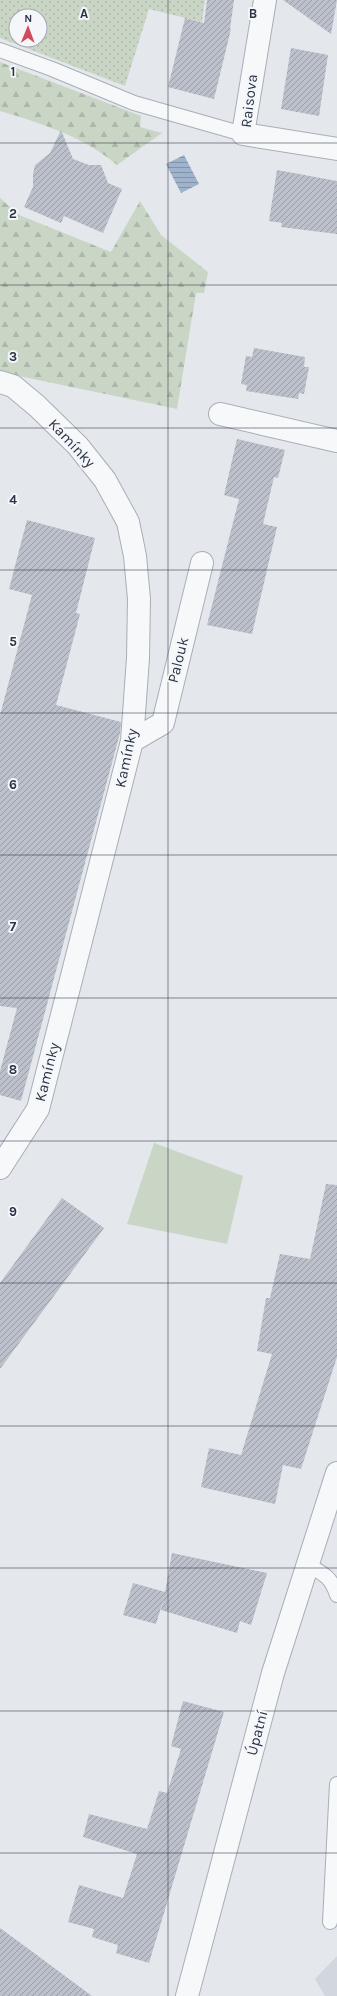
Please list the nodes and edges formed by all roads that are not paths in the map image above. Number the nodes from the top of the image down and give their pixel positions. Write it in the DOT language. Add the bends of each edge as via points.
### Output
graph roads {
  1 [pos="264,0"];
  2 [pos="0,50"];
  3 [pos="243,134"];
  4 [pos="337,149"];
  5 [pos="0,382"];
  6 [pos="220,414"];
  7 [pos="337,441"];
  8 [pos="202,563"];
  9 [pos="132,741"];
  10 [pos="0,1168"];
  11 [pos="337,1473"];
  12 [pos="308,1565"];
  13 [pos="337,1595"];
  14 [pos="337,1784"];
  15 [pos="330,1922"];
  16 [pos="187,1996"];
  1 -- 3 [label="street, Raisova"];
  2 -- 3 [label="lane" via="134,104"];
  3 -- 4 [label="street, Raisova"];
  5 -- 9 [label="street, Kamínky" via="13,386 38,406 78,446 105,480 128,522 135,556 139,599"];
  6 -- 7 [label="street"];
  8 -- 9 [label="street, Palouk" via="162,724"];
  9 -- 10 [label="street, Kamínky" via="38,1109"];
  11 -- 12 [label="street, Úpatní"];
  12 -- 13 [label="lane" via="325,1574 333,1583"];
  12 -- 16 [label="street, Úpatní" via="273,1673"];
  14 -- 15 [label="lane"];
}
